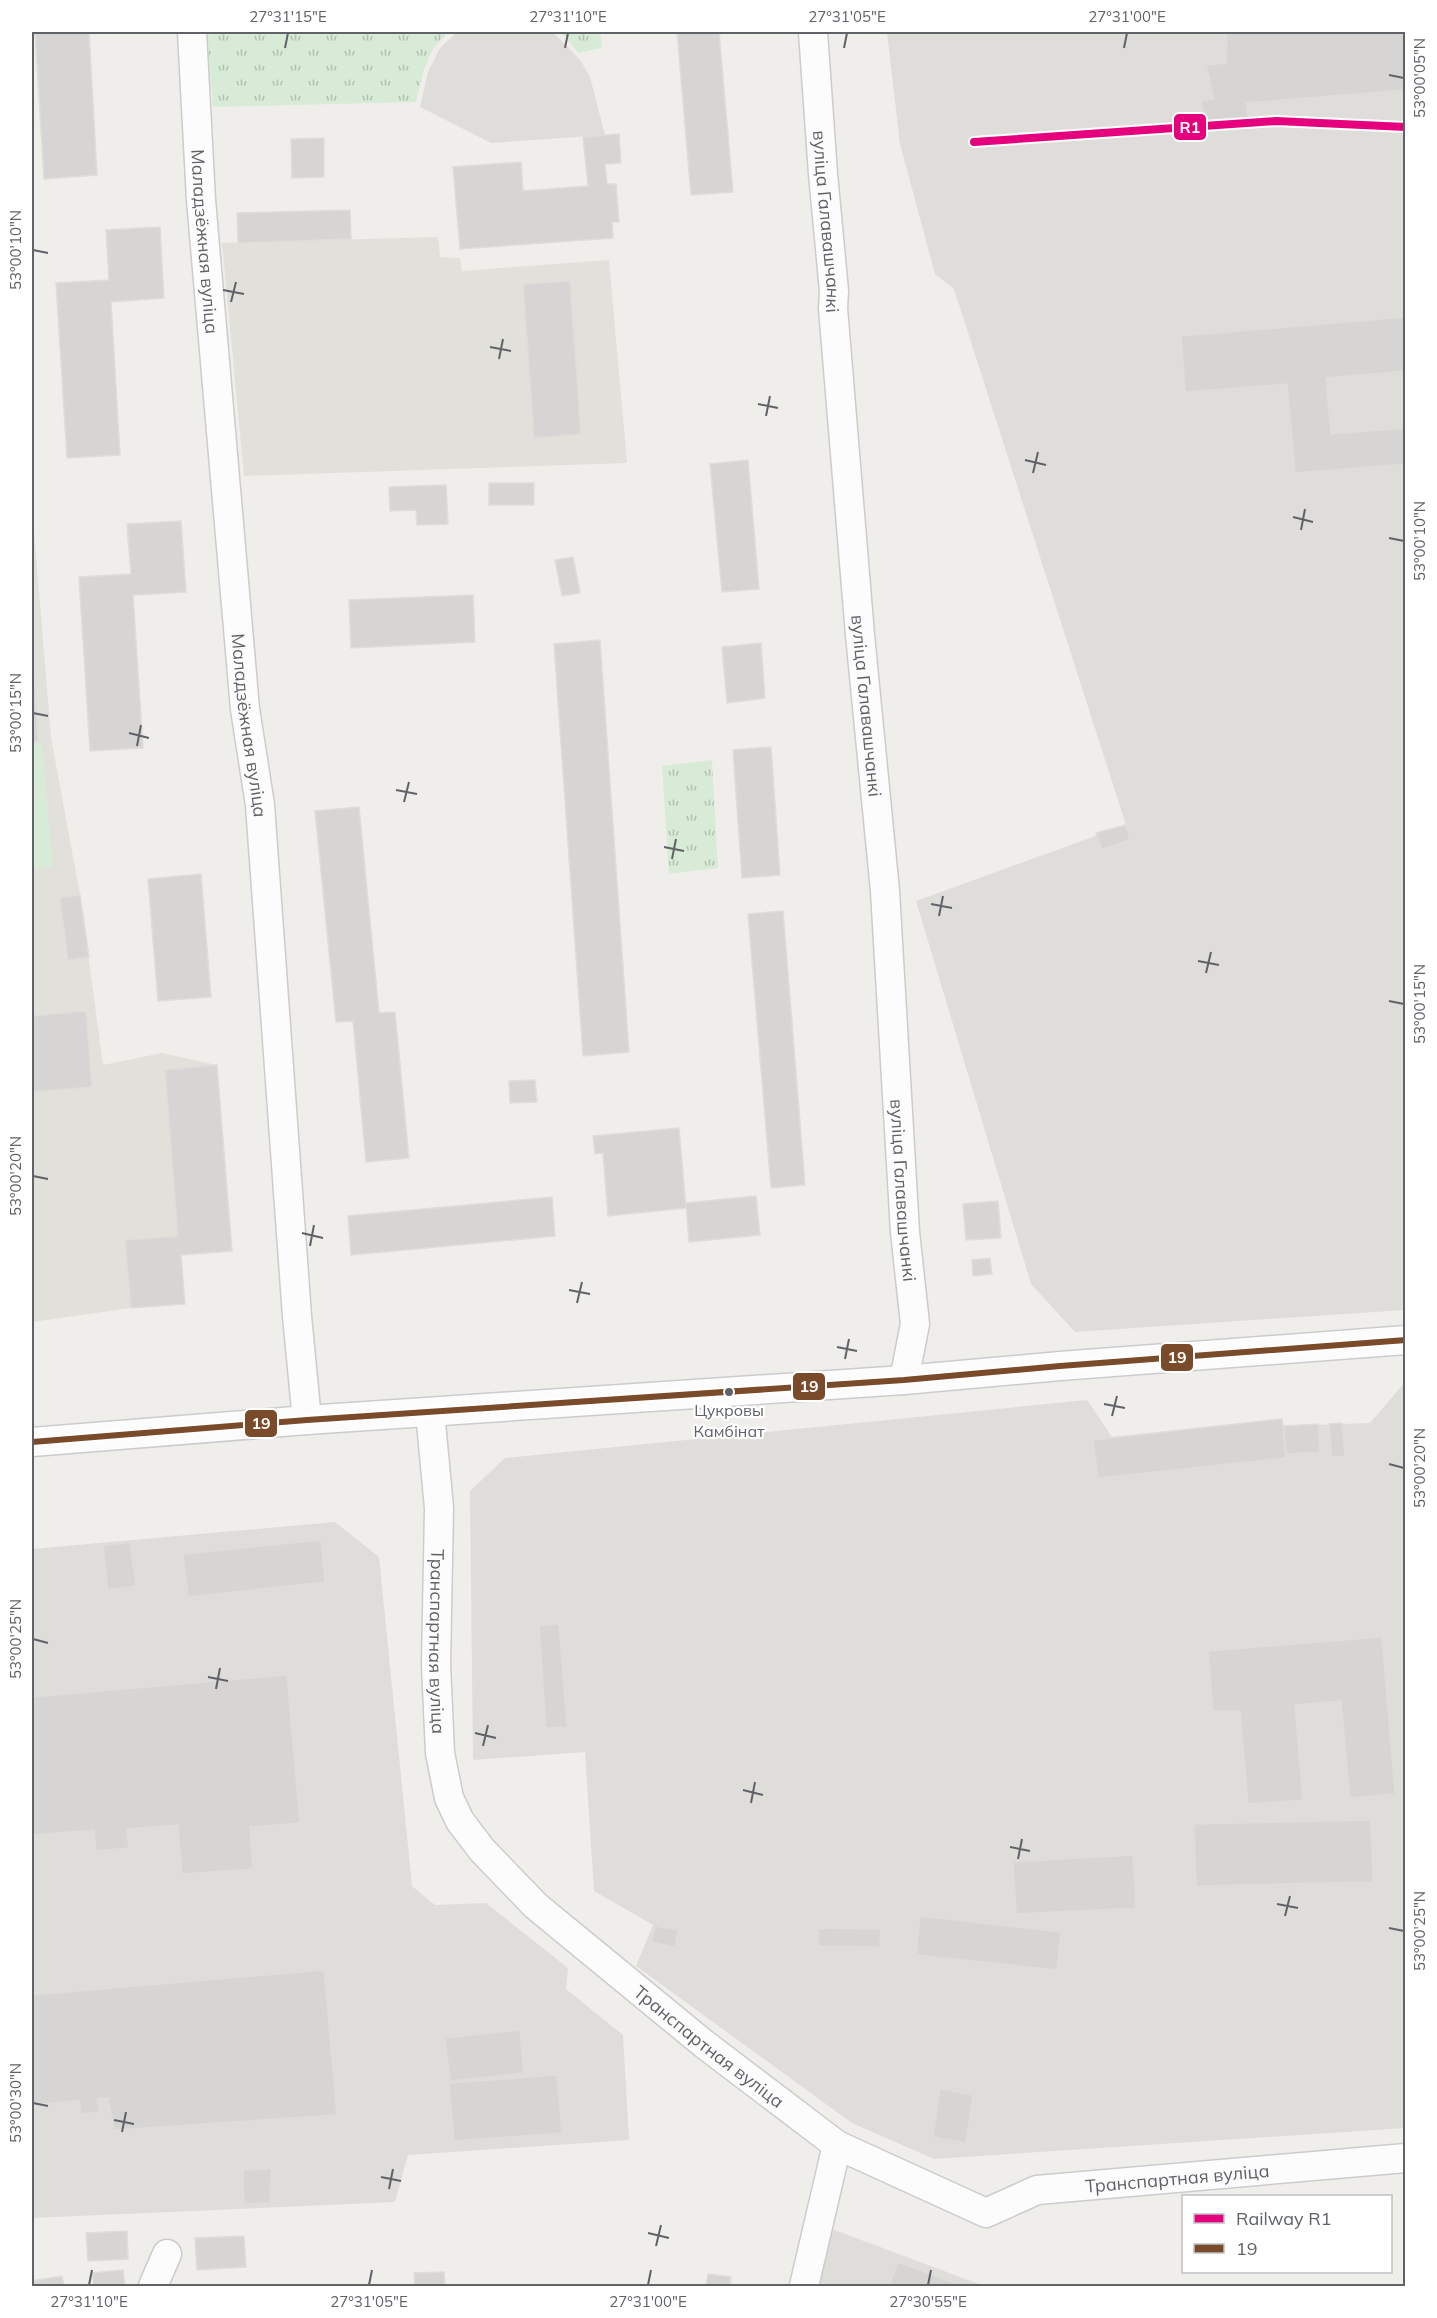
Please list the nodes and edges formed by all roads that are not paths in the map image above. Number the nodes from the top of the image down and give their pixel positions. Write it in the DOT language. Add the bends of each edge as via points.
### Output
graph roads {
  1 [pos="192,32"];
  2 [pos="813,32"];
  3 [pos="1406,1340"];
  4 [pos="904,1380"];
  5 [pos="430,1412"];
  6 [pos="307,1420"];
  7 [pos="32,1442"];
  8 [pos="837,2145"];
  9 [pos="1406,2158"];
  10 [pos="167,2254"];
  11 [pos="153,2286"];
  12 [pos="804,2286"];
  1 -- 6 [label="street, Маладзёжная вуліца" via="203,223 245,709 260,805"];
  2 -- 4 [label="street, вуліца Галавашчанкі" via="849,507 885,891 905,1232 915,1324"];
  3 -- 4 [label="street"];
  4 -- 5 [label="street"];
  5 -- 6 [label="street"];
  5 -- 8 [label="street, Транспартная вуліца" via="439,1508 436,1665 440,1753 449,1798 460,1821 482,1850 536,1905 704,2044"];
  6 -- 7 [label="street"];
  8 -- 9 [label="street, Транспартная вуліца" via="986,2213 1037,2190"];
  8 -- 12 [label="street"];
  10 -- 11 [label="street"];
}
